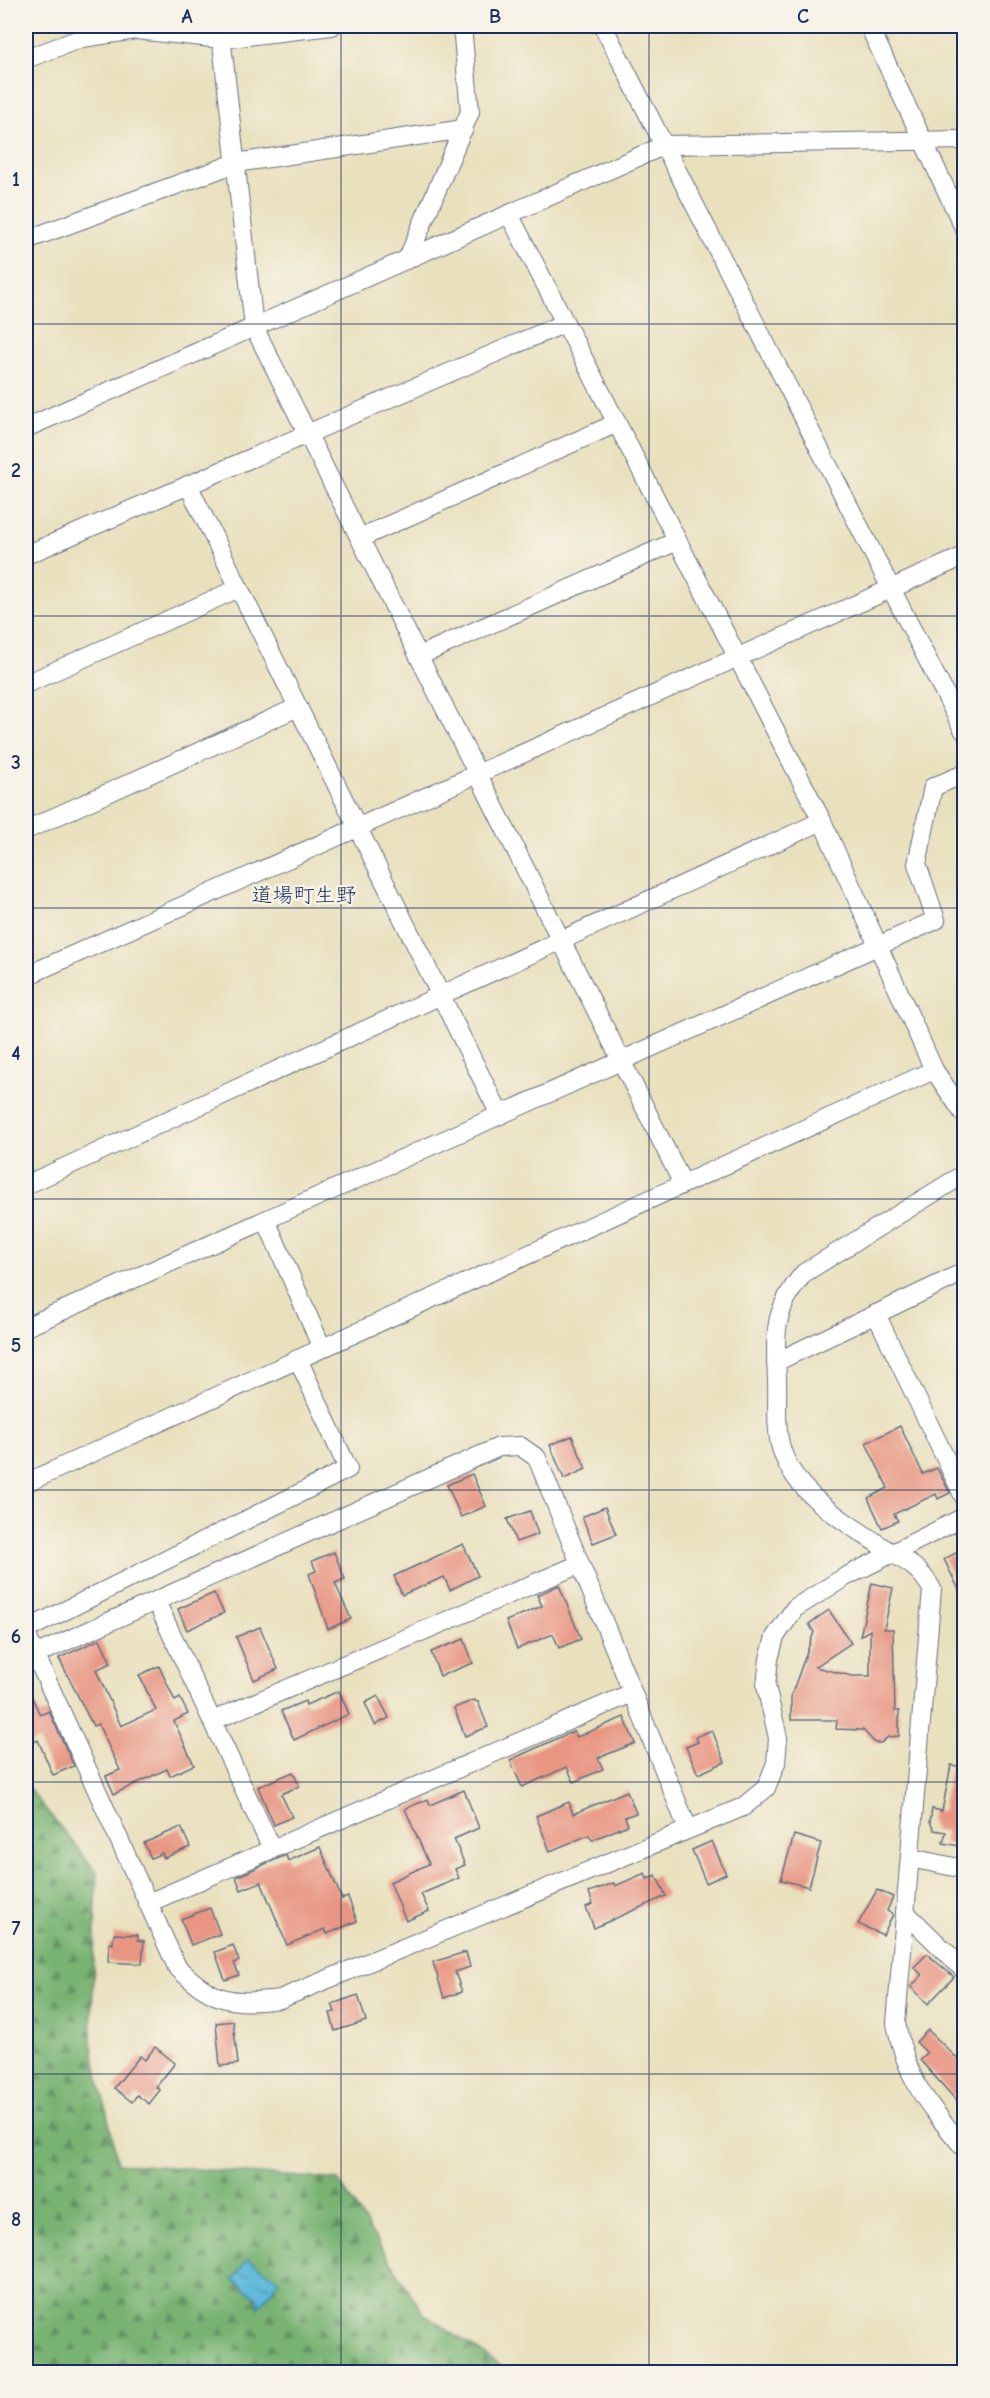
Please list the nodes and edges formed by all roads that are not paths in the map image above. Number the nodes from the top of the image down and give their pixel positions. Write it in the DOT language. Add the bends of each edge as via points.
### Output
graph roads {
  1 [pos="332,26"];
  2 [pos="462,26"];
  3 [pos="603,26"];
  4 [pos="869,26"];
  5 [pos="221,32"];
  6 [pos="26,59"];
  7 [pos="464,129"];
  8 [pos="923,139"];
  9 [pos="964,140"];
  10 [pos="665,146"];
  11 [pos="236,163"];
  12 [pos="509,214"];
  13 [pos="964,228"];
  14 [pos="26,240"];
  15 [pos="407,260"];
  16 [pos="565,323"];
  17 [pos="254,327"];
  18 [pos="616,423"];
  19 [pos="26,428"];
  20 [pos="308,434"];
  21 [pos="188,485"];
  22 [pos="360,538"];
  23 [pos="678,541"];
  24 [pos="26,555"];
  25 [pos="964,556"];
  26 [pos="239,588"];
  27 [pos="892,589"];
  28 [pos="419,656"];
  29 [pos="738,658"];
  30 [pos="26,684"];
  31 [pos="298,706"];
  32 [pos="964,730"];
  33 [pos="477,774"];
  34 [pos="964,774"];
  35 [pos="822,821"];
  36 [pos="358,827"];
  37 [pos="26,830"];
  38 [pos="561,940"];
  39 [pos="878,946"];
  40 [pos="26,976"];
  41 [pos="441,995"];
  42 [pos="621,1061"];
  43 [pos="934,1070"];
  44 [pos="964,1114"];
  45 [pos="500,1115"];
  46 [pos="964,1174"];
  47 [pos="682,1184"];
  48 [pos="26,1185"];
  49 [pos="266,1220"];
  50 [pos="964,1272"];
  51 [pos="26,1307"];
  52 [pos="876,1314"];
  53 [pos="29,1325"];
  54 [pos="322,1348"];
  55 [pos="298,1359"];
  56 [pos="776,1362"];
  57 [pos="26,1483"];
  58 [pos="964,1497"];
  59 [pos="964,1517"];
  60 [pos="892,1553"];
  61 [pos="580,1564"];
  62 [pos="156,1601"];
  63 [pos="26,1632"];
  64 [pos="35,1655"];
  65 [pos="632,1693"];
  66 [pos="212,1721"];
  67 [pos="688,1829"];
  68 [pos="272,1849"];
  69 [pos="910,1858"];
  70 [pos="964,1869"];
  71 [pos="148,1903"];
  72 [pos="905,1912"];
  73 [pos="964,1970"];
  74 [pos="964,2148"];
  1 -- 5 [label="street"];
  2 -- 7 [label="street" via="470,112"];
  3 -- 10 [label="street"];
  4 -- 8 [label="street"];
  5 -- 6 [label="street" via="136,30 82,38"];
  5 -- 11 [label="street"];
  7 -- 11 [label="street"];
  7 -- 15 [label="street"];
  8 -- 9 [label="street"];
  8 -- 10 [label="street"];
  8 -- 13 [label="street"];
  10 -- 12 [label="street"];
  10 -- 27 [label="street"];
  11 -- 14 [label="street"];
  11 -- 17 [label="street"];
  12 -- 15 [label="street"];
  12 -- 16 [label="street"];
  15 -- 17 [label="street"];
  16 -- 18 [label="street"];
  16 -- 20 [label="street"];
  17 -- 19 [label="street"];
  17 -- 20 [label="street"];
  18 -- 22 [label="street"];
  18 -- 23 [label="street"];
  20 -- 21 [label="street"];
  20 -- 22 [label="street"];
  21 -- 24 [label="street"];
  21 -- 26 [label="street"];
  22 -- 28 [label="street"];
  23 -- 28 [label="street"];
  23 -- 29 [label="street"];
  25 -- 27 [label="street"];
  26 -- 30 [label="street"];
  26 -- 31 [label="street"];
  27 -- 29 [label="street"];
  27 -- 32 [label="street"];
  28 -- 33 [label="street"];
  29 -- 33 [label="street"];
  29 -- 35 [label="street"];
  31 -- 36 [label="street"];
  31 -- 37 [label="street"];
  33 -- 36 [label="street"];
  33 -- 38 [label="street"];
  34 -- 39 [label="street" via="933,788 917,864 936,920"];
  35 -- 38 [label="street"];
  35 -- 39 [label="street"];
  36 -- 40 [label="street"];
  36 -- 41 [label="street"];
  38 -- 41 [label="street"];
  38 -- 42 [label="street"];
  39 -- 42 [label="street"];
  39 -- 43 [label="street"];
  41 -- 45 [label="street"];
  41 -- 48 [label="street"];
  42 -- 45 [label="street"];
  42 -- 47 [label="street"];
  43 -- 44 [label="street"];
  43 -- 47 [label="street"];
  45 -- 49 [label="street"];
  46 -- 56 [label="street" via="804,1273 779,1312"];
  47 -- 54 [label="street"];
  49 -- 53 [label="street"];
  49 -- 54 [label="street"];
  50 -- 52 [label="street"];
  51 -- 53 [label="street"];
  52 -- 56 [label="street"];
  52 -- 58 [label="street"];
  54 -- 55 [label="street"];
  55 -- 57 [label="street"];
  55 -- 63 [label="street" via="348,1469"];
  56 -- 60 [label="street" via="780,1444 795,1478 824,1508"];
  59 -- 60 [label="street"];
  60 -- 67 [label="street" via="795,1608 775,1637 769,1659 766,1686 778,1738 776,1763 766,1788 743,1807"];
  60 -- 69 [label="street" via="921,1570 932,1589"];
  61 -- 62 [label="street" via="537,1458 520,1446 499,1447"];
  61 -- 65 [label="street"];
  61 -- 66 [label="street"];
  62 -- 64 [label="street"];
  62 -- 66 [label="street"];
  63 -- 64 [label="street"];
  64 -- 71 [label="street"];
  65 -- 67 [label="street"];
  65 -- 68 [label="street"];
  66 -- 68 [label="street"];
  67 -- 71 [label="street" via="280,1999 247,2003 220,1998 197,1987 177,1967"];
  68 -- 71 [label="street"];
  69 -- 70 [label="street"];
  69 -- 72 [label="street"];
  72 -- 73 [label="street"];
  72 -- 74 [label="street" via="896,2024 902,2053 926,2102"];
}
